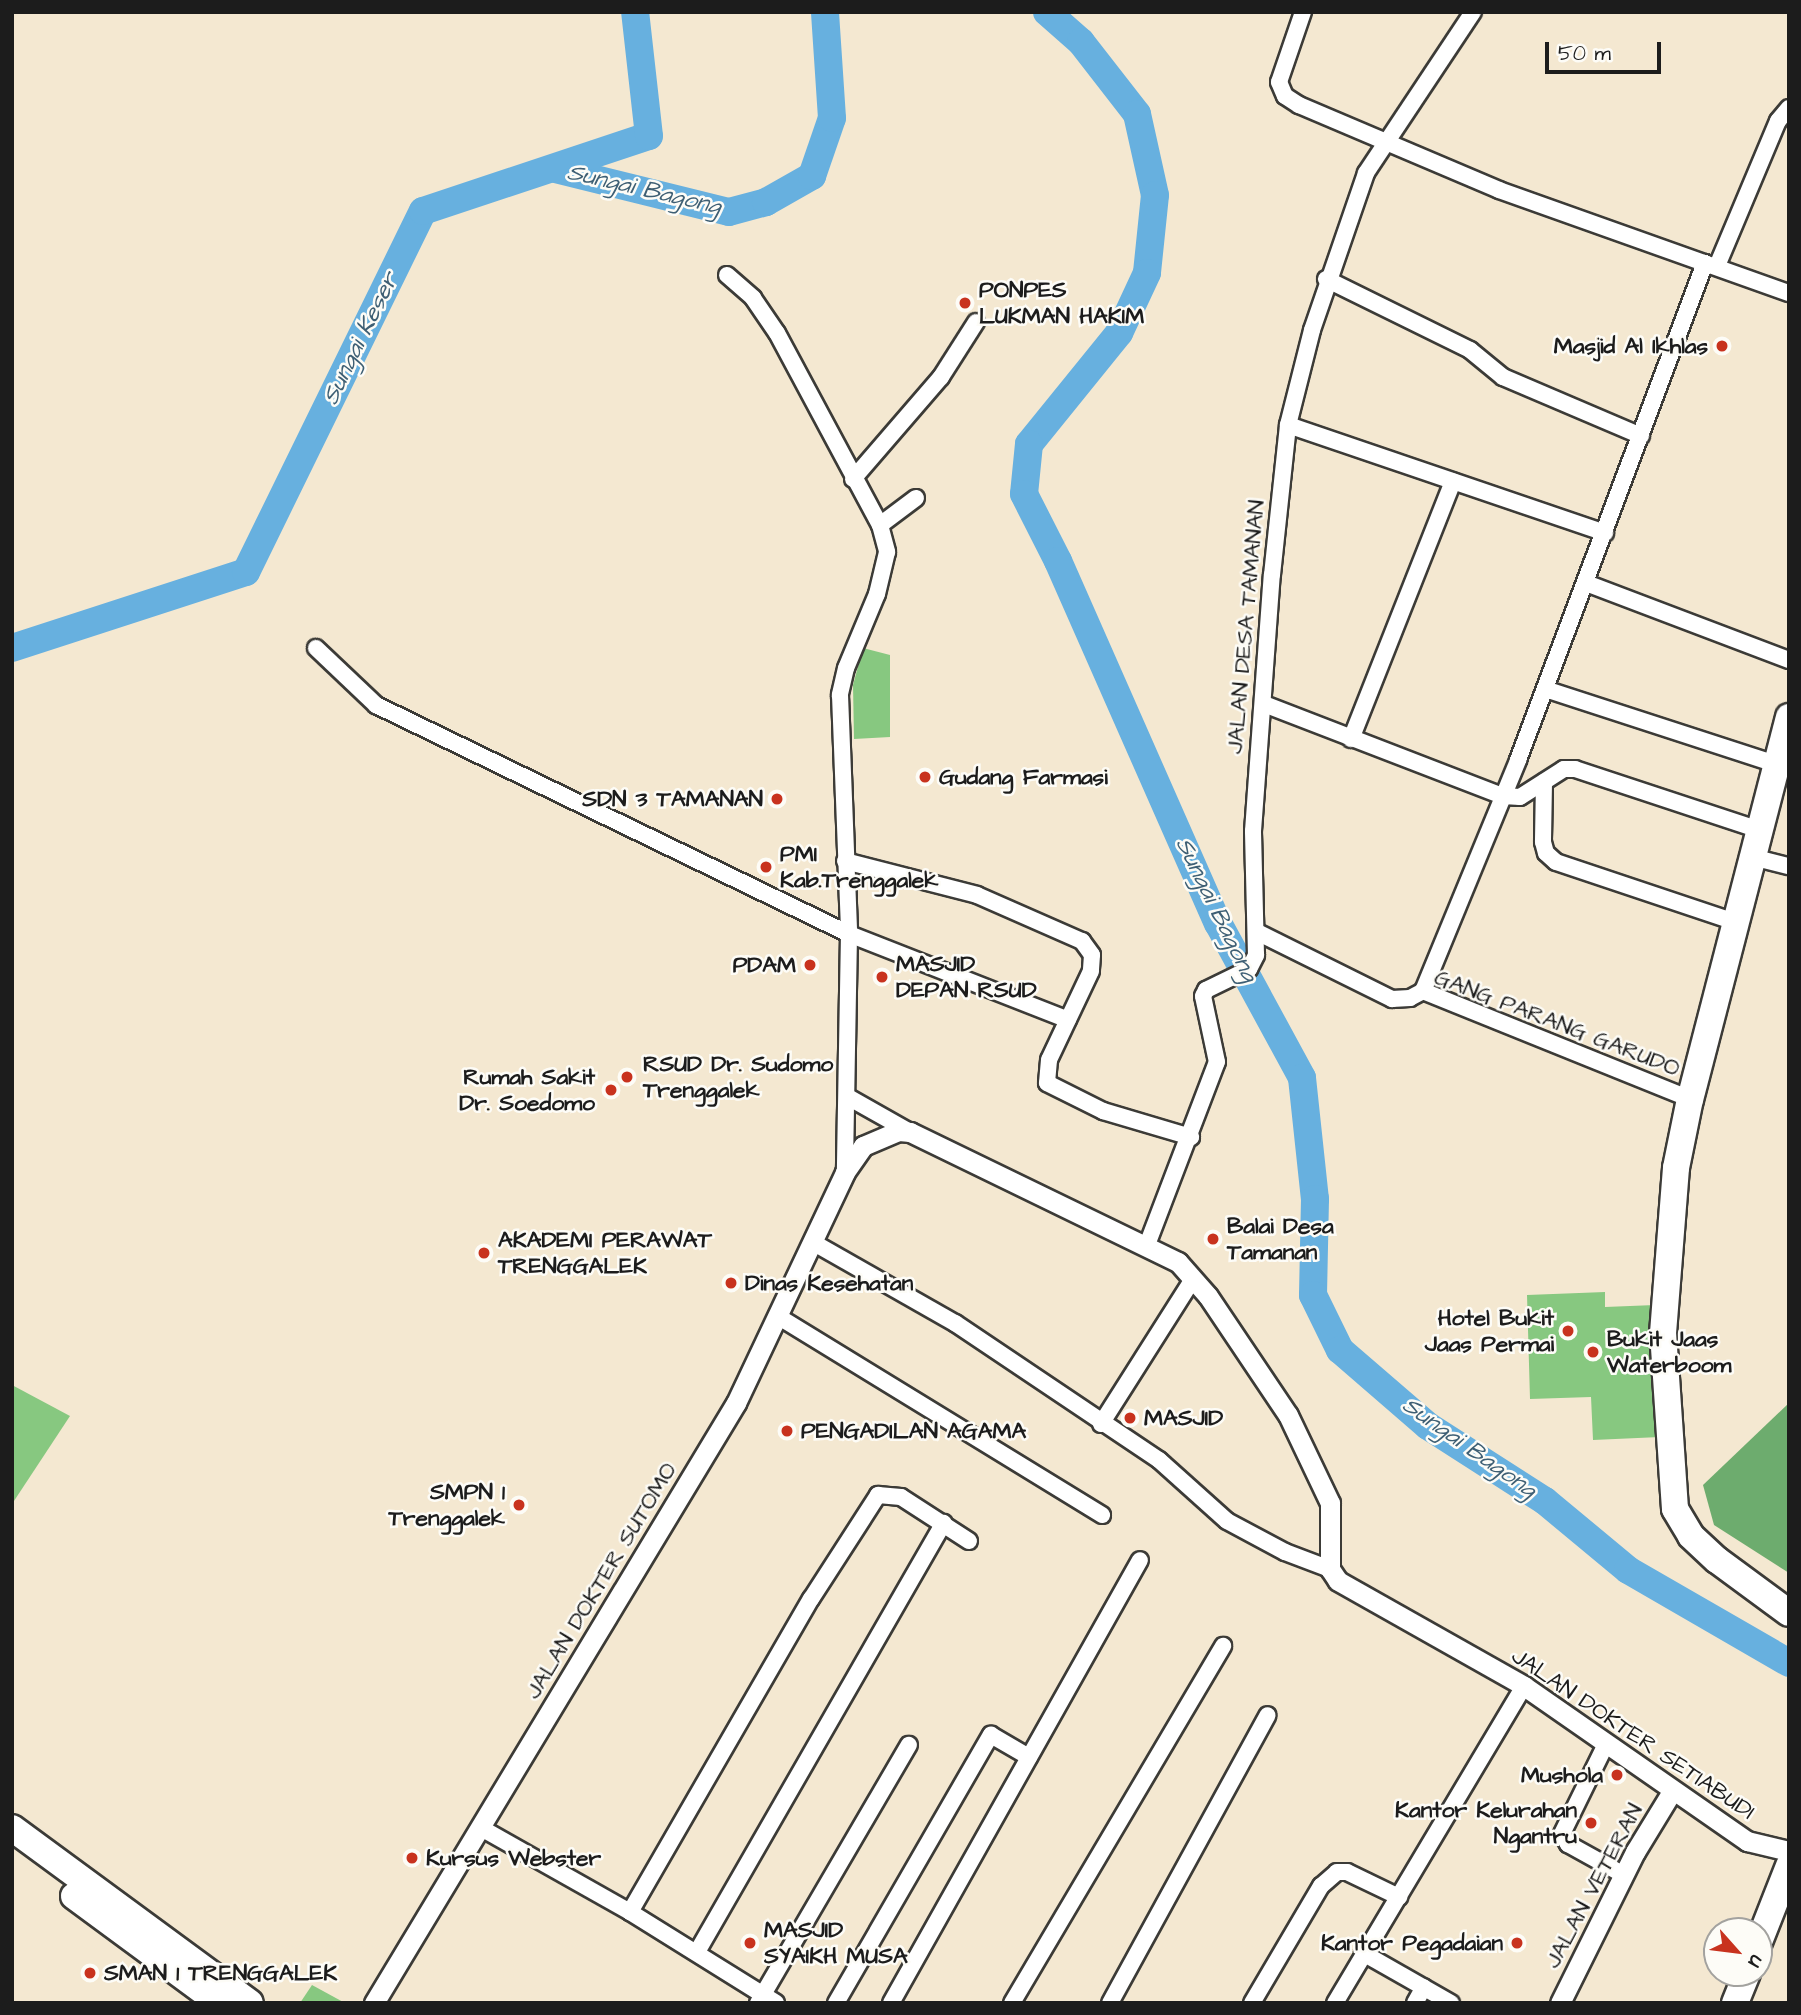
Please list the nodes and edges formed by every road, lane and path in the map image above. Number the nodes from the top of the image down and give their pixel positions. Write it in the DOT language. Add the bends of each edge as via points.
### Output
graph roads {
  1 [pos="1303,12"];
  2 [pos="1473,12"];
  3 [pos="1789,107"];
  4 [pos="1386,142"];
  5 [pos="1711,265"];
  6 [pos="727,275"];
  7 [pos="1326,279"];
  8 [pos="1789,293"];
  9 [pos="976,322"];
  10 [pos="1287,425"];
  11 [pos="1640,436"];
  12 [pos="853,479"];
  13 [pos="1453,482"];
  14 [pos="916,498"];
  15 [pos="880,525"];
  16 [pos="1605,533"];
  17 [pos="1586,583"];
  18 [pos="316,648"];
  19 [pos="1789,660"];
  20 [pos="1545,690"];
  21 [pos="1264,704"];
  22 [pos="1789,717"];
  23 [pos="1351,739"];
  24 [pos="1776,764"];
  25 [pos="1544,782"];
  26 [pos="1503,796"];
  27 [pos="1759,830"];
  28 [pos="1752,857"];
  29 [pos="845,861"];
  30 [pos="1789,866"];
  31 [pos="1735,922"];
  32 [pos="1256,932"];
  33 [pos="849,934"];
  34 [pos="1423,991"];
  35 [pos="1068,1020"];
  36 [pos="848,1097"];
  37 [pos="1690,1099"];
  38 [pos="911,1132"];
  39 [pos="1191,1137"];
  40 [pos="845,1172"];
  41 [pos="814,1243"];
  42 [pos="1147,1245"];
  43 [pos="1193,1279"];
  44 [pos="779,1317"];
  45 [pos="1101,1424"];
  46 [pos="1102,1515"];
  47 [pos="944,1524"];
  48 [pos="969,1541"];
  49 [pos="1140,1560"];
  50 [pos="1330,1569"];
  51 [pos="1789,1613"];
  52 [pos="1223,1646"];
  53 [pos="1524,1686"];
  54 [pos="1268,1715"];
  55 [pos="1606,1744"];
  56 [pos="909,1745"];
  57 [pos="1029,1757"];
  58 [pos="1671,1793"];
  59 [pos="481,1828"];
  60 [pos="20,1844"];
  61 [pos="1789,1851"];
  62 [pos="1789,1866"];
  63 [pos="1624,1875"];
  64 [pos="1399,1897"];
  65 [pos="630,1912"];
  66 [pos="1769,1917"];
  67 [pos="697,1952"];
  68 [pos="1363,1953"];
  69 [pos="193,1972"];
  70 [pos="1424,1987"];
  71 [pos="766,2000"];
  72 [pos="219,2003"];
  73 [pos="250,2003"];
  74 [pos="374,2003"];
  75 [pos="836,2003"];
  76 [pos="891,2003"];
  77 [pos="1012,2003"];
  78 [pos="1110,2003"];
  79 [pos="1252,2003"];
  80 [pos="1335,2003"];
  81 [pos="1415,2003"];
  82 [pos="1451,2003"];
  83 [pos="1560,2003"];
  1 -- 4 [label="street" via="1281,64 1281,90 1299,105"];
  2 -- 4 [label="street, JALAN DESA TAMANAN"];
  3 -- 5 [label="street" via="1778,121"];
  4 -- 5 [label="street" via="1499,190"];
  4 -- 7 [label="street, JALAN DESA TAMANAN" via="1366,173"];
  5 -- 8 [label="street"];
  5 -- 11 [label="street"];
  6 -- 12 [label="street" via="753,298 777,333"];
  7 -- 10 [label="street, JALAN DESA TAMANAN"];
  7 -- 11 [label="street" via="1470,351 1503,377"];
  9 -- 12 [label="street" via="941,377"];
  10 -- 13 [label="street"];
  10 -- 21 [label="street, JALAN DESA TAMANAN"];
  11 -- 16 [label="street"];
  12 -- 15 [label="street"];
  13 -- 16 [label="street"];
  13 -- 23 [label="street"];
  14 -- 15 [label="street"];
  15 -- 29 [label="street" via="887,552 885,569 840,695"];
  16 -- 17 [label="street"];
  17 -- 19 [label="street"];
  17 -- 20 [label="street"];
  18 -- 33 [label="street" via="376,705"];
  20 -- 24 [label="street"];
  20 -- 26 [label="street"];
  21 -- 23 [label="street"];
  21 -- 32 [label="street, JALAN DESA TAMANAN" via="1253,831"];
  22 -- 24 [label="highway"];
  23 -- 26 [label="street"];
  24 -- 27 [label="highway"];
  25 -- 26 [label="street" via="1520,797"];
  25 -- 27 [label="street" via="1564,769 1575,769"];
  25 -- 31 [label="street" via="1543,842 1556,862"];
  26 -- 34 [label="street"];
  27 -- 28 [label="highway"];
  28 -- 30 [label="street"];
  28 -- 31 [label="highway"];
  29 -- 33 [label="street"];
  29 -- 35 [label="street" via="976,895 1082,941 1092,962"];
  31 -- 37 [label="highway"];
  32 -- 34 [label="street, GANG PARANG GARUDO" via="1392,999 1410,998"];
  32 -- 39 [label="street, JALAN DESA TAMANAN" via="1256,955 1249,969 1206,990 1202,1003 1214,1035 1217,1062"];
  33 -- 35 [label="street"];
  33 -- 36 [label="street"];
  34 -- 37 [label="street, GANG PARANG GARUDO"];
  35 -- 39 [label="street" via="1046,1068 1051,1087 1102,1111"];
  36 -- 38 [label="street"];
  36 -- 40 [label="street"];
  37 -- 51 [label="highway" via="1676,1168 1663,1333 1675,1510 1691,1536 1717,1560"];
  38 -- 40 [label="street, JALAN DOKTER SUTOMO" via="879,1136 863,1146"];
  38 -- 42 [label="street"];
  39 -- 42 [label="street, JALAN DESA TAMANAN"];
  40 -- 41 [label="street, JALAN DOKTER SUTOMO"];
  41 -- 44 [label="street, JALAN DOKTER SUTOMO"];
  41 -- 45 [label="street" via="955,1323"];
  42 -- 43 [label="street" via="1178,1262"];
  43 -- 45 [label="street"];
  43 -- 50 [label="street" via="1288,1415 1330,1503"];
  44 -- 46 [label="street"];
  44 -- 59 [label="street, JALAN DOKTER SUTOMO" via="736,1403"];
  45 -- 50 [label="street" via="1159,1460 1227,1521 1292,1556"];
  47 -- 48 [label="street"];
  47 -- 65 [label="street" via="892,1493 878,1495 867,1507"];
  47 -- 67 [label="street"];
  49 -- 57 [label="street"];
  50 -- 53 [label="street, JALAN DOKTER SETIABUDI" via="1338,1581"];
  52 -- 77 [label="street"];
  53 -- 55 [label="street, JALAN DOKTER SETIABUDI"];
  53 -- 64 [label="street"];
  54 -- 78 [label="street"];
  55 -- 58 [label="street, JALAN DOKTER SETIABUDI"];
  55 -- 63 [label="street" via="1562,1834 1567,1844"];
  56 -- 71 [label="street"];
  57 -- 75 [label="street" via="991,1735"];
  57 -- 76 [label="street"];
  58 -- 61 [label="street, JALAN DOKTER SETIABUDI" via="1747,1841"];
  58 -- 63 [label="street, JALAN VETERAN"];
  59 -- 65 [label="street"];
  59 -- 74 [label="street, JALAN DOKTER SUTOMO"];
  60 -- 69 [label="highway"];
  62 -- 66 [label="highway"];
  63 -- 83 [label="street, JALAN VETERAN"];
  64 -- 68 [label="street"];
  64 -- 79 [label="street" via="1347,1871 1337,1872 1321,1886"];
  65 -- 67 [label="street"];
  67 -- 71 [label="street"];
  68 -- 70 [label="street"];
  68 -- 80 [label="street"];
  69 -- 72 [label="highway"];
  69 -- 73 [label="highway"];
  70 -- 81 [label="street"];
  70 -- 82 [label="street"];
}
